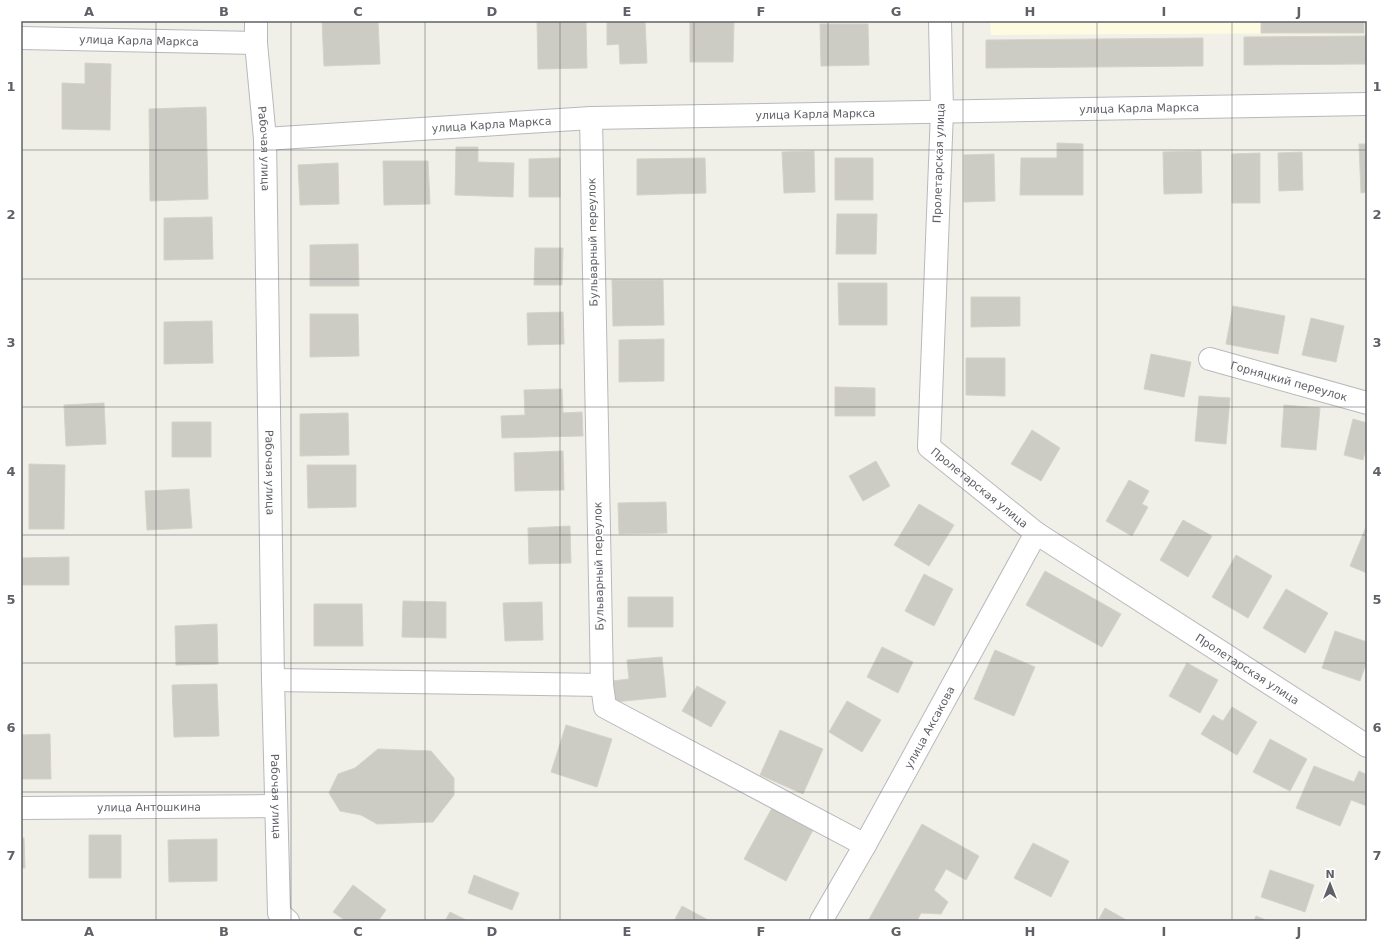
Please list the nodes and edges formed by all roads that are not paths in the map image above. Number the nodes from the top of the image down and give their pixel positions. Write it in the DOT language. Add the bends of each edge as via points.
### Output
graph roads {
  1 [pos="256,21"];
  2 [pos="940,21"];
  3 [pos="21,38"];
  4 [pos="256,43"];
  5 [pos="1367,104"];
  6 [pos="942,111"];
  7 [pos="591,118"];
  8 [pos="265,139"];
  9 [pos="1210,359"];
  10 [pos="1367,403"];
  11 [pos="1036,533"];
  12 [pos="272,680"];
  13 [pos="602,685"];
  14 [pos="1367,746"];
  15 [pos="276,806"];
  16 [pos="21,808"];
  17 [pos="865,845"];
  18 [pos="288,921"];
  19 [pos="821,921"];
  1 -- 4 [label="street, Рабочая улица"];
  2 -- 6 [label="street, Пролетарская улица"];
  3 -- 4 [label="street, улица Карла Маркса"];
  4 -- 8 [label="street, Рабочая улица"];
  5 -- 6 [label="street, улица Карла Маркса"];
  6 -- 7 [label="street, улица Карла Маркса"];
  6 -- 11 [label="street, Пролетарская улица" via="929,447"];
  7 -- 8 [label="street, улица Карла Маркса"];
  7 -- 13 [label="street, Бульварный переулок"];
  8 -- 12 [label="street, Рабочая улица"];
  9 -- 10 [label="street, Горняцкий переулок"];
  11 -- 14 [label="street, Пролетарская улица"];
  11 -- 17 [label="street, улица Аксакова"];
  12 -- 13 [label="street"];
  12 -- 15 [label="street, Рабочая улица"];
  13 -- 17 [label="street, Бульварный переулок" via="605,707"];
  15 -- 16 [label="street, улица Антошкина"];
  15 -- 18 [label="street, Рабочая улица" via="279,913"];
  17 -- 19 [label="street, улица Аксакова"];
}
